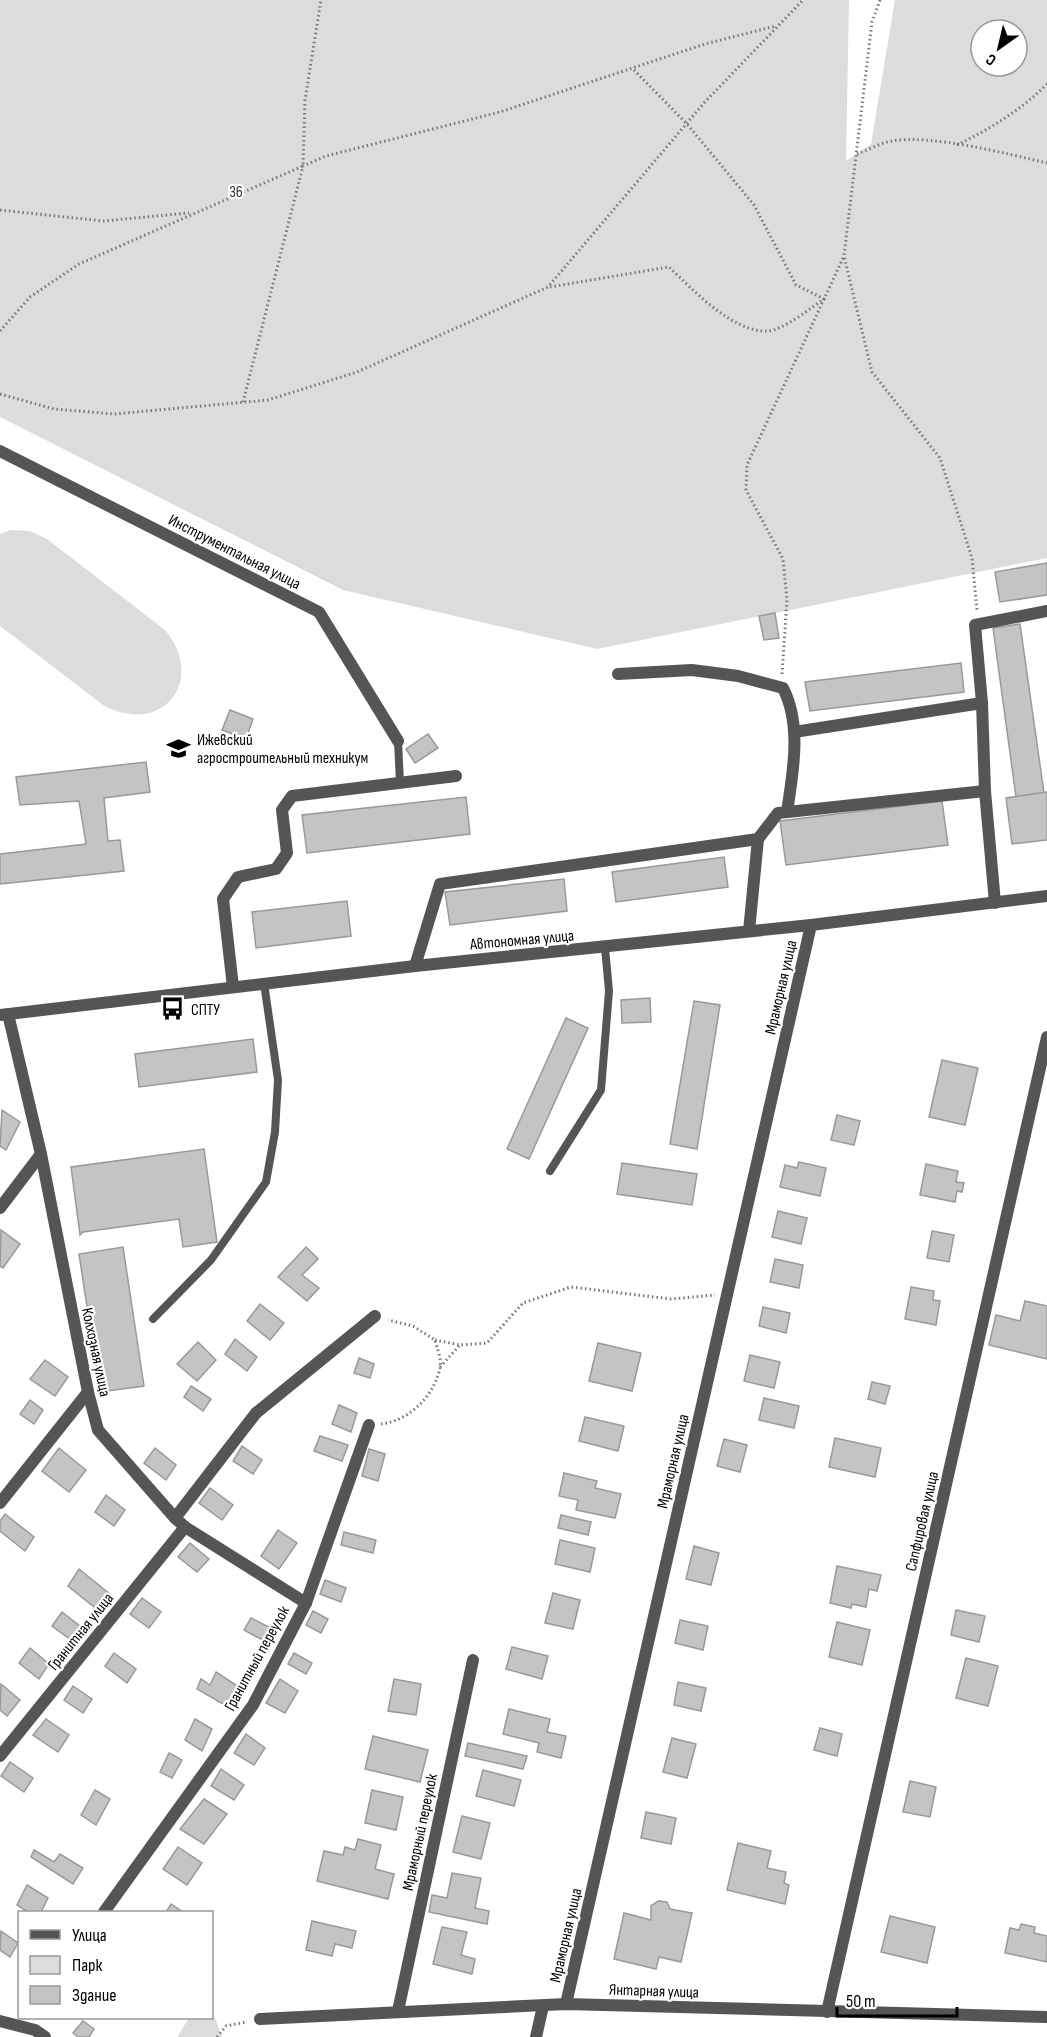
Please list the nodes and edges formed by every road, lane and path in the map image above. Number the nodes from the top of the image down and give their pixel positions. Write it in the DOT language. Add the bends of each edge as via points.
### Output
graph roads {
  1 [pos="321,0"];
  2 [pos="803,0"];
  3 [pos="880,0"];
  4 [pos="777,26"];
  5 [pos="632,68"];
  6 [pos="1047,84"];
  7 [pos="687,124"];
  8 [pos="957,145"];
  9 [pos="857,154"];
  10 [pos="1047,163"];
  11 [pos="303,166"];
  12 [pos="0,210"];
  13 [pos="194,213"];
  14 [pos="844,255"];
  15 [pos="548,287"];
  16 [pos="824,299"];
  17 [pos="0,331"];
  18 [pos="0,394"];
  19 [pos="243,402"];
  20 [pos="0,451"];
  21 [pos="1047,611"];
  22 [pos="975,624"];
  23 [pos="618,674"];
  24 [pos="783,688"];
  25 [pos="982,704"];
  26 [pos="794,732"];
  27 [pos="398,741"];
  28 [pos="456,776"];
  29 [pos="400,783"];
  30 [pos="985,791"];
  31 [pos="787,812"];
  32 [pos="758,839"];
  33 [pos="1047,896"];
  34 [pos="995,903"];
  35 [pos="811,925"];
  36 [pos="749,931"];
  37 [pos="605,948"];
  38 [pos="415,966"];
  39 [pos="264,983"];
  40 [pos="233,987"];
  41 [pos="4,1014"];
  42 [pos="1047,1037"];
  43 [pos="41,1154"];
  44 [pos="550,1171"];
  45 [pos="0,1208"];
  46 [pos="727,1295"];
  47 [pos="375,1316"];
  48 [pos="153,1318"];
  49 [pos="435,1340"];
  50 [pos="460,1345"];
  51 [pos="440,1367"];
  52 [pos="87,1392"];
  53 [pos="369,1425"];
  54 [pos="0,1503"];
  55 [pos="175,1518"];
  56 [pos="185,1527"];
  57 [pos="306,1603"];
  58 [pos="473,1660"];
  59 [pos="0,1756"];
  60 [pos="105,1911"];
  61 [pos="566,2004"];
  62 [pos="543,2006"];
  63 [pos="398,2011"];
  64 [pos="827,2012"];
  65 [pos="1047,2017"];
  66 [pos="42,2019"];
  67 [pos="260,2019"];
  68 [pos="0,2020"];
  69 [pos="37,2035"];
  70 [pos="217,2037"];
  71 [pos="536,2037"];
  1 -- 11 [label="path" via="305,100"];
  2 -- 4 [label="path"];
  3 -- 9 [label="path" via="872,22"];
  4 -- 5 [label="path"];
  4 -- 7 [label="path"];
  5 -- 7 [label="path"];
  5 -- 11 [label="path" via="500,112 326,156"];
  6 -- 8 [label="path" via="1034,98 988,130"];
  7 -- 15 [label="path"];
  7 -- 16 [label="path" via="754,205 796,285"];
  8 -- 9 [label="path" via="892,141"];
  8 -- 10 [label="path"];
  9 -- 14 [label="path"];
  11 -- 13 [label="path"];
  11 -- 19 [label="path"];
  12 -- 13 [label="path" via="103,221"];
  13 -- 17 [label="path" via="79,264 30,297"];
  14 -- 16 [label="path"];
  14 -- 22 [label="path" via="872,372 940,458 972,558 978,607"];
  15 -- 16 [label="path" via="669,267 707,304 738,323 768,331 797,318"];
  15 -- 19 [label="path" via="357,372 268,400"];
  16 -- 24 [label="path" via="747,465 746,490 783,559 787,600"];
  18 -- 19 [label="path" via="54,409 114,414"];
  20 -- 27 [label="street, Инструментальная улица" via="319,612"];
  21 -- 22 [label="street"];
  22 -- 25 [label="street"];
  23 -- 24 [label="street" via="692,670 738,676"];
  24 -- 26 [label="street"];
  25 -- 26 [label="street"];
  25 -- 30 [label="street"];
  26 -- 31 [label="street"];
  27 -- 29 [label="lane"];
  28 -- 29 [label="street"];
  29 -- 40 [label="street" via="292,796 282,810 287,853 282,861 276,869 238,877 223,898"];
  30 -- 31 [label="street"];
  30 -- 34 [label="street"];
  31 -- 32 [label="street" via="778,813"];
  32 -- 36 [label="street"];
  32 -- 38 [label="street" via="440,884"];
  33 -- 34 [label="street, Автономная улица"];
  34 -- 35 [label="street, Автономная улица"];
  35 -- 36 [label="street, Автономная улица"];
  35 -- 46 [label="street, Мраморная улица"];
  36 -- 37 [label="street, Автономная улица"];
  37 -- 38 [label="street, Автономная улица"];
  37 -- 44 [label="lane" via="609,991 601,1090"];
  38 -- 39 [label="street, Автономная улица"];
  39 -- 40 [label="street, Автономная улица"];
  39 -- 48 [label="lane" via="278,1080 275,1132 266,1182 212,1260"];
  40 -- 41 [label="street, Автономная улица"];
  41 -- 43 [label="street, Колхозная улица"];
  42 -- 64 [label="street, Сапфировая улица"];
  43 -- 45 [label="street"];
  43 -- 52 [label="street, Колхозная улица"];
  46 -- 50 [label="path" via="671,1299 571,1287 523,1303 487,1343"];
  46 -- 61 [label="street, Мраморная улица"];
  47 -- 49 [label="path" via="413,1326"];
  47 -- 55 [label="street" via="256,1413"];
  49 -- 50 [label="path"];
  49 -- 51 [label="path"];
  50 -- 51 [label="path"];
  51 -- 53 [label="path" via="422,1405 397,1422"];
  52 -- 54 [label="street"];
  52 -- 55 [label="street, Колхозная улица" via="98,1430"];
  53 -- 57 [label="street, Гранитный переулок"];
  55 -- 56 [label="street, Колхозная улица"];
  56 -- 57 [label="street, Колхозная улица"];
  56 -- 59 [label="street, Гранитная улица"];
  57 -- 60 [label="street, Гранитный переулок" via="253,1705"];
  58 -- 63 [label="street, Мраморный переулок"];
  61 -- 62 [label="street, Янтарная улица"];
  61 -- 64 [label="street, Янтарная улица"];
  62 -- 63 [label="street, Янтарная улица"];
  62 -- 71 [label="street"];
  63 -- 67 [label="street, Янтарная улица"];
  64 -- 65 [label="street, Янтарная улица"];
  66 -- 69 [label="street"];
  67 -- 70 [label="path" via="226,2026"];
  68 -- 69 [label="street"];
}
